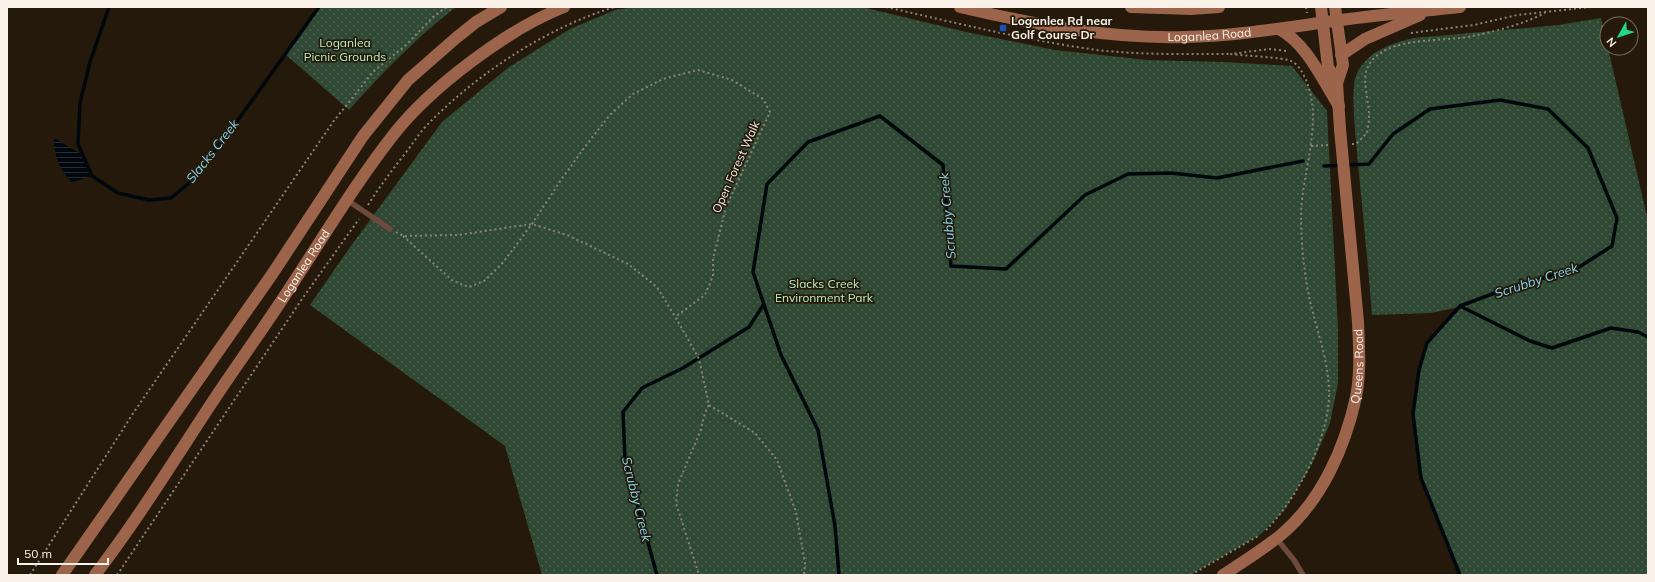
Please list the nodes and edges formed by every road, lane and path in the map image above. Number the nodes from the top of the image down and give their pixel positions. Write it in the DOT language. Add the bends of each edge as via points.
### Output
graph roads {
  1 [pos="447,7"];
  2 [pos="501,7"];
  3 [pos="564,7"];
  4 [pos="615,7"];
  5 [pos="960,7"];
  6 [pos="1131,7"];
  7 [pos="1219,7"];
  8 [pos="1321,7"];
  9 [pos="1335,7"];
  10 [pos="1460,7"];
  11 [pos="1591,7"];
  12 [pos="1433,10"];
  13 [pos="1546,13"];
  14 [pos="1337,21"];
  15 [pos="1323,23"];
  16 [pos="1279,29"];
  17 [pos="1408,33"];
  18 [pos="1302,47"];
  19 [pos="1341,55"];
  20 [pos="1338,83"];
  21 [pos="1339,107"];
  22 [pos="1332,144"];
  23 [pos="1350,144"];
  24 [pos="1311,146"];
  25 [pos="347,200"];
  26 [pos="364,212"];
  27 [pos="532,224"];
  28 [pos="390,229"];
  29 [pos="403,236"];
  30 [pos="675,317"];
  31 [pos="710,405"];
  32 [pos="1276,538"];
  33 [pos="30,575"];
  34 [pos="62,575"];
  35 [pos="95,575"];
  36 [pos="117,575"];
  37 [pos="699,575"];
  38 [pos="804,575"];
  39 [pos="1192,575"];
  40 [pos="1222,575"];
  41 [pos="1303,575"];
  1 -- 33 [label="path" via="373,72 333,122 132,415"];
  2 -- 34 [label="main road, Loganlea Road" via="476,22 408,80 363,136 273,272"];
  3 -- 25 [label="main road, Loganlea Road" via="498,43 454,76 395,133"];
  4 -- 26 [label="path" via="557,30 512,57 454,100 427,126 379,187"];
  5 -- 16 [label="main road, Loganlea Road" via="1042,25 1143,36 1198,36"];
  6 -- 7 [label="main road"];
  8 -- 15 [label="main road, Queens Road"];
  9 -- 14 [label="main road, Queens Road"];
  10 -- 12 [label="main road, Loganlea Road"];
  11 -- 13 [label="path"];
  12 -- 14 [label="main road, Loganlea Road"];
  12 -- 19 [label="main road" via="1365,39"];
  13 -- 17 [label="path" via="1517,15 1474,25"];
  13 -- 23 [label="path" via="1530,21 1472,36 1411,42 1385,50 1372,61 1366,73 1369,115 1367,133 1356,144"];
  14 -- 15 [label="main road, Loganlea Road"];
  14 -- 19 [label="main road, Queens Road"];
  15 -- 16 [label="main road, Loganlea Road"];
  15 -- 20 [label="main road, Queens Road" via="1328,66"];
  16 -- 18 [label="main road" via="1290,35"];
  18 -- 21 [label="main road"];
  18 -- 24 [label="path" via="1294,52 1269,49 1231,54 1290,60 1298,67 1304,76 1310,99"];
  19 -- 20 [label="main road, Queens Road" via="1343,65"];
  20 -- 21 [label="main road, Queens Road"];
  21 -- 32 [label="main road, Queens Road, bridge" via="1358,322 1360,359 1356,396 1346,434 1330,471 1310,504"];
  22 -- 24 [label="path"];
  24 -- 39 [label="path" via="1301,213 1302,251 1310,299 1329,380 1328,408 1320,441 1307,471 1276,520 1263,533"];
  25 -- 26 [label="lane"];
  25 -- 35 [label="main road, Loganlea Road"];
  26 -- 28 [label="lane"];
  26 -- 36 [label="path" via="302,299"];
  27 -- 29 [label="path" via="458,235"];
  27 -- 29 [label="path" via="501,265 484,282 469,287 453,281"];
  27 -- 30 [label="path" via="567,235 628,264 657,287"];
  27 -- 30 [label="path, Open Forest Walk" via="562,177 610,115 633,94 663,79 698,70 732,80 763,99 770,112 726,207 713,259 713,276 705,295"];
  28 -- 29 [label="path"];
  30 -- 31 [label="path" via="699,359"];
  31 -- 37 [label="path" via="678,484 676,503"];
  31 -- 38 [label="path" via="755,433 777,460 796,512 805,563"];
  32 -- 40 [label="main road, Queens Road" via="1249,559"];
  32 -- 41 [label="lane"];
}
